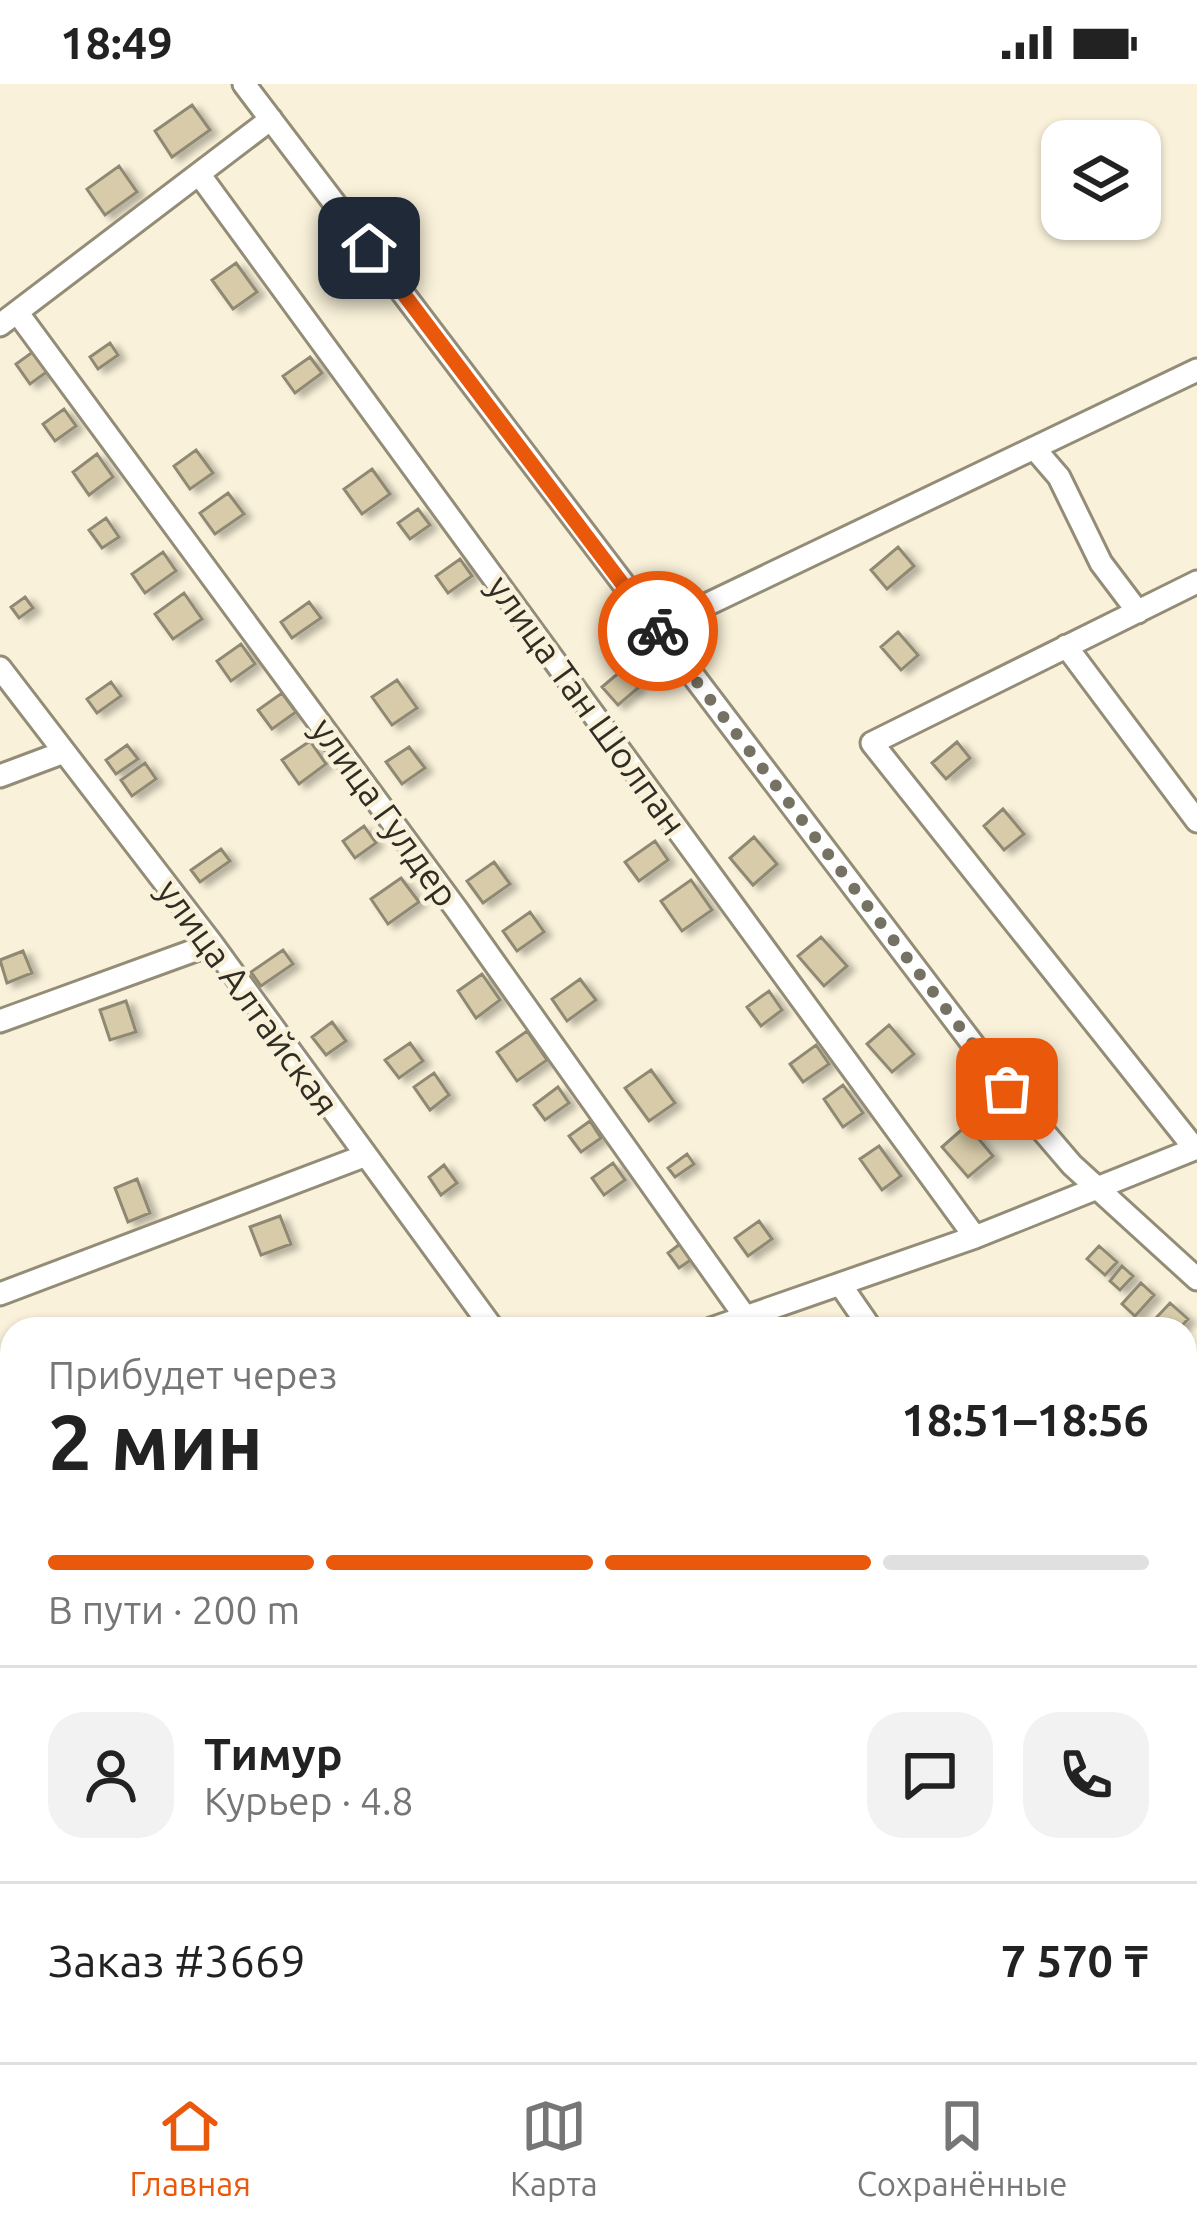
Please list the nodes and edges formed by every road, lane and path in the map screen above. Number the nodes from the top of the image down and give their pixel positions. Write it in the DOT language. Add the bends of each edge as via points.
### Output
graph roads {
  1 [pos="244,84"];
  2 [pos="271,119"];
  3 [pos="199,174"];
  4 [pos="8,318"];
  5 [pos="1197,370"];
  6 [pos="1034,448"];
  7 [pos="1197,582"];
  8 [pos="1138,612"];
  9 [pos="656,629"];
  10 [pos="1066,646"];
  11 [pos="0,668"];
  12 [pos="64,752"];
  13 [pos="0,776"];
  14 [pos="1197,820"];
  15 [pos="212,944"];
  16 [pos="0,1021"];
  17 [pos="1196,1149"];
  18 [pos="364,1156"];
  19 [pos="1097,1190"];
  20 [pos="975,1237"];
  21 [pos="1197,1280"];
  22 [pos="840,1284"];
  23 [pos="0,1294"];
  24 [pos="484,1317"];
  25 [pos="745,1317"];
  26 [pos="749,1317"];
  27 [pos="863,1317"];
  1 -- 2 [label="street"];
  2 -- 3 [label="street"];
  2 -- 9 [label="street"];
  3 -- 4 [label="street"];
  3 -- 20 [label="street, улица Тан Шолпан"];
  4 -- 25 [label="street, улица Гулдер" via="457,910"];
  5 -- 6 [label="street"];
  6 -- 8 [label="street"];
  6 -- 9 [label="street"];
  7 -- 8 [label="street"];
  8 -- 10 [label="street"];
  9 -- 19 [label="street" via="1007,1089"];
  10 -- 14 [label="street"];
  10 -- 17 [label="street" via="872,743"];
  11 -- 12 [label="street, улица Алтайская"];
  12 -- 13 [label="street"];
  12 -- 15 [label="street, улица Алтайская"];
  15 -- 16 [label="street"];
  15 -- 18 [label="street, улица Алтайская"];
  17 -- 19 [label="street"];
  18 -- 23 [label="street"];
  18 -- 24 [label="street, улица Алтайская"];
  19 -- 20 [label="street"];
  19 -- 21 [label="street"];
  20 -- 22 [label="street"];
  22 -- 26 [label="street"];
  22 -- 27 [label="street"];
}
